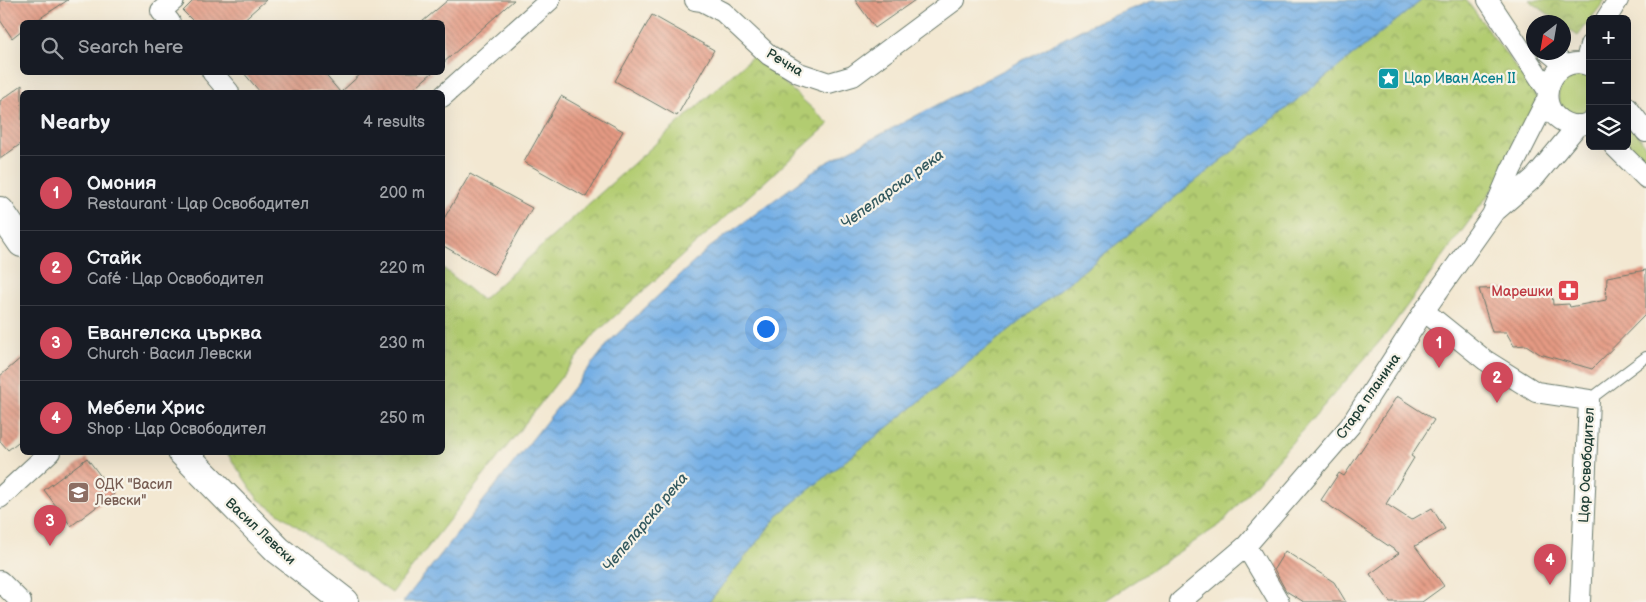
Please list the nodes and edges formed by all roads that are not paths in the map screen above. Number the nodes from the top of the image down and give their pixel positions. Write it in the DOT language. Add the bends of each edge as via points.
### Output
graph roads {
  1 [pos="550,0"];
  2 [pos="695,0"];
  3 [pos="955,0"];
  4 [pos="1618,0"];
  5 [pos="1493,8"];
  6 [pos="1609,15"];
  7 [pos="1526,35"];
  8 [pos="1583,60"];
  9 [pos="215,75"];
  10 [pos="227,90"];
  11 [pos="445,94"];
  12 [pos="1547,94"];
  13 [pos="1631,112"];
  14 [pos="1586,125"];
  15 [pos="1646,132"];
  16 [pos="1618,150"];
  17 [pos="1646,178"];
  18 [pos="1492,215"];
  19 [pos="1424,311"];
  20 [pos="1646,357"];
  21 [pos="1590,400"];
  22 [pos="47,455"];
  23 [pos="185,455"];
  24 [pos="0,498"];
  25 [pos="1246,546"];
  26 [pos="0,581"];
  27 [pos="21,602"];
  28 [pos="345,602"];
  29 [pos="1180,602"];
  30 [pos="1279,602"];
  31 [pos="1580,602"];
  1 -- 11 [label="street"];
  2 -- 3 [label="street, Речна" via="702,0 723,12 768,55 799,73 829,83 853,76"];
  4 -- 6 [label="street"];
  5 -- 7 [label="street"];
  5 -- 12 [label="street"];
  8 -- 12 [label="street" via="1557,71"];
  9 -- 10 [label="street"];
  12 -- 14 [label="street" via="1550,108 1561,121"];
  12 -- 18 [label="street"];
  13 -- 15 [label="street"];
  14 -- 18 [label="street"];
  16 -- 17 [label="street"];
  18 -- 19 [label="street, Стара планина"];
  19 -- 21 [label="street, Цар Освободител" via="1485,360 1536,392"];
  19 -- 25 [label="street, Стара планина" via="1350,426"];
  20 -- 21 [label="lane"];
  21 -- 31 [label="street, Цар Освободител"];
  22 -- 24 [label="street"];
  23 -- 28 [label="main road, Васил Левски" via="278,550"];
  25 -- 29 [label="street, Стара планина"];
  25 -- 30 [label="street"];
  26 -- 27 [label="street"];
}
